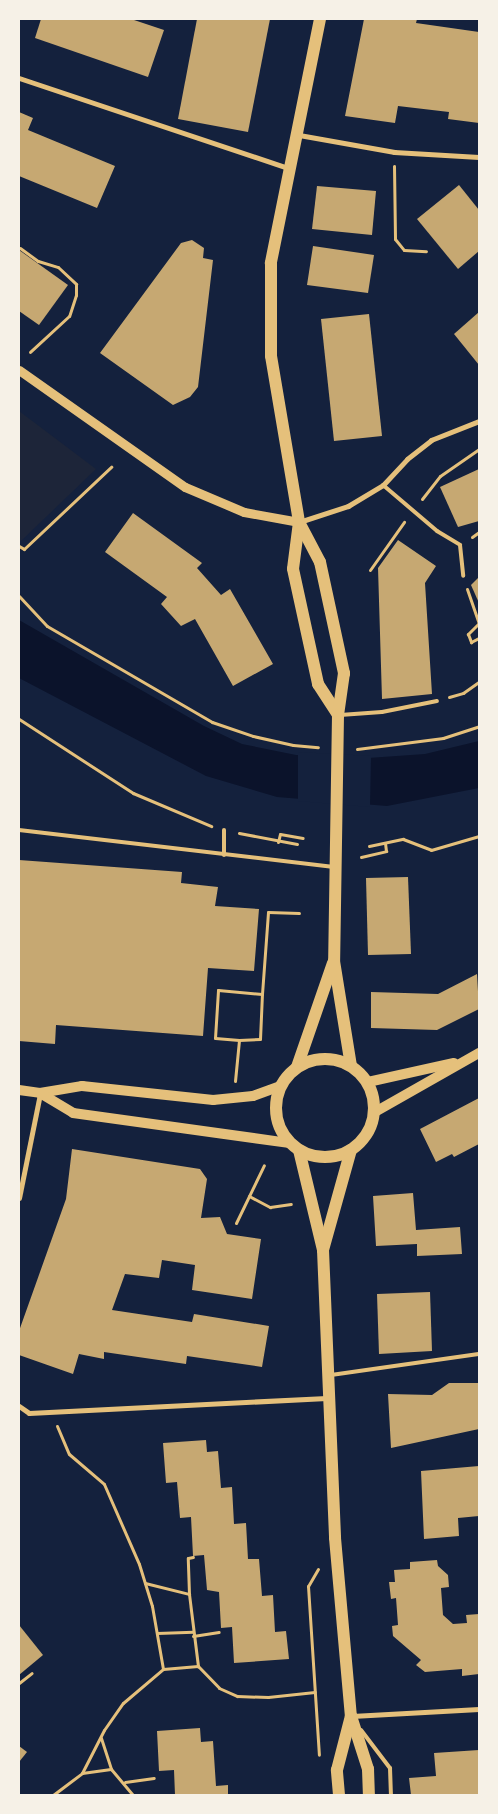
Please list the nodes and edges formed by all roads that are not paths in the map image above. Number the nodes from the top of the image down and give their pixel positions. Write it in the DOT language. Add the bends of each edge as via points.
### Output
graph roads {
  1 [pos="320,19"];
  2 [pos="19,78"];
  3 [pos="299,135"];
  4 [pos="479,156"];
  5 [pos="289,168"];
  6 [pos="19,370"];
  7 [pos="479,422"];
  8 [pos="383,485"];
  9 [pos="298,522"];
  10 [pos="463,576"];
  11 [pos="437,701"];
  12 [pos="338,721"];
  13 [pos="19,830"];
  14 [pos="224,830"];
  15 [pos="224,855"];
  16 [pos="334,868"];
  17 [pos="334,961"];
  18 [pos="479,1053"];
  19 [pos="465,1061"];
  20 [pos="352,1066"];
  21 [pos="297,1067"];
  22 [pos="368,1082"];
  23 [pos="281,1086"];
  24 [pos="19,1090"];
  25 [pos="40,1093"];
  26 [pos="374,1112"];
  27 [pos="295,1146"];
  28 [pos="351,1150"];
  29 [pos="19,1198"];
  30 [pos="324,1250"];
  31 [pos="479,1354"];
  32 [pos="326,1376"];
  33 [pos="327,1398"];
  34 [pos="19,1406"];
  35 [pos="479,1710"];
  36 [pos="350,1716"];
  37 [pos="339,1795"];
  38 [pos="369,1795"];
  39 [pos="391,1795"];
  1 -- 3 [label="main road"];
  2 -- 5 [label="street"];
  3 -- 4 [label="street" via="394,152"];
  3 -- 5 [label="main road"];
  5 -- 9 [label="main road" via="271,263 271,356"];
  6 -- 9 [label="street" via="185,487 244,512"];
  7 -- 8 [label="street" via="431,440 407,459"];
  8 -- 9 [label="street" via="348,506"];
  8 -- 10 [label="lane" via="460,545"];
  9 -- 12 [label="main road" via="293,568 318,684"];
  9 -- 12 [label="main road" via="320,562 340,655 344,691"];
  11 -- 12 [label="lane"];
  12 -- 16 [label="main road"];
  13 -- 15 [label="lane"];
  14 -- 15 [label="lane"];
  15 -- 16 [label="lane"];
  16 -- 17 [label="main road"];
  17 -- 20 [label="main road"];
  17 -- 21 [label="main road"];
  18 -- 19 [label="main road"];
  19 -- 22 [label="main road"];
  19 -- 26 [label="main road"];
  20 -- 21 [label="main road" via="324,1058"];
  20 -- 22 [label="main road"];
  21 -- 23 [label="main road"];
  22 -- 26 [label="main road"];
  23 -- 25 [label="main road" via="253,1096 227,1100 82,1086"];
  23 -- 27 [label="main road" via="276,1110 282,1133"];
  24 -- 25 [label="main road"];
  25 -- 27 [label="main road" via="73,1113"];
  25 -- 29 [label="street"];
  26 -- 28 [label="main road" via="371,1127"];
  27 -- 28 [label="main road" via="325,1157"];
  27 -- 30 [label="main road"];
  28 -- 30 [label="main road"];
  30 -- 32 [label="main road"];
  31 -- 32 [label="lane"];
  32 -- 33 [label="main road"];
  33 -- 34 [label="street" via="30,1413"];
  33 -- 36 [label="main road"];
  35 -- 36 [label="street"];
  36 -- 37 [label="main road" via="337,1770"];
  36 -- 38 [label="main road" via="368,1769"];
  36 -- 39 [label="lane" via="390,1768"];
}
